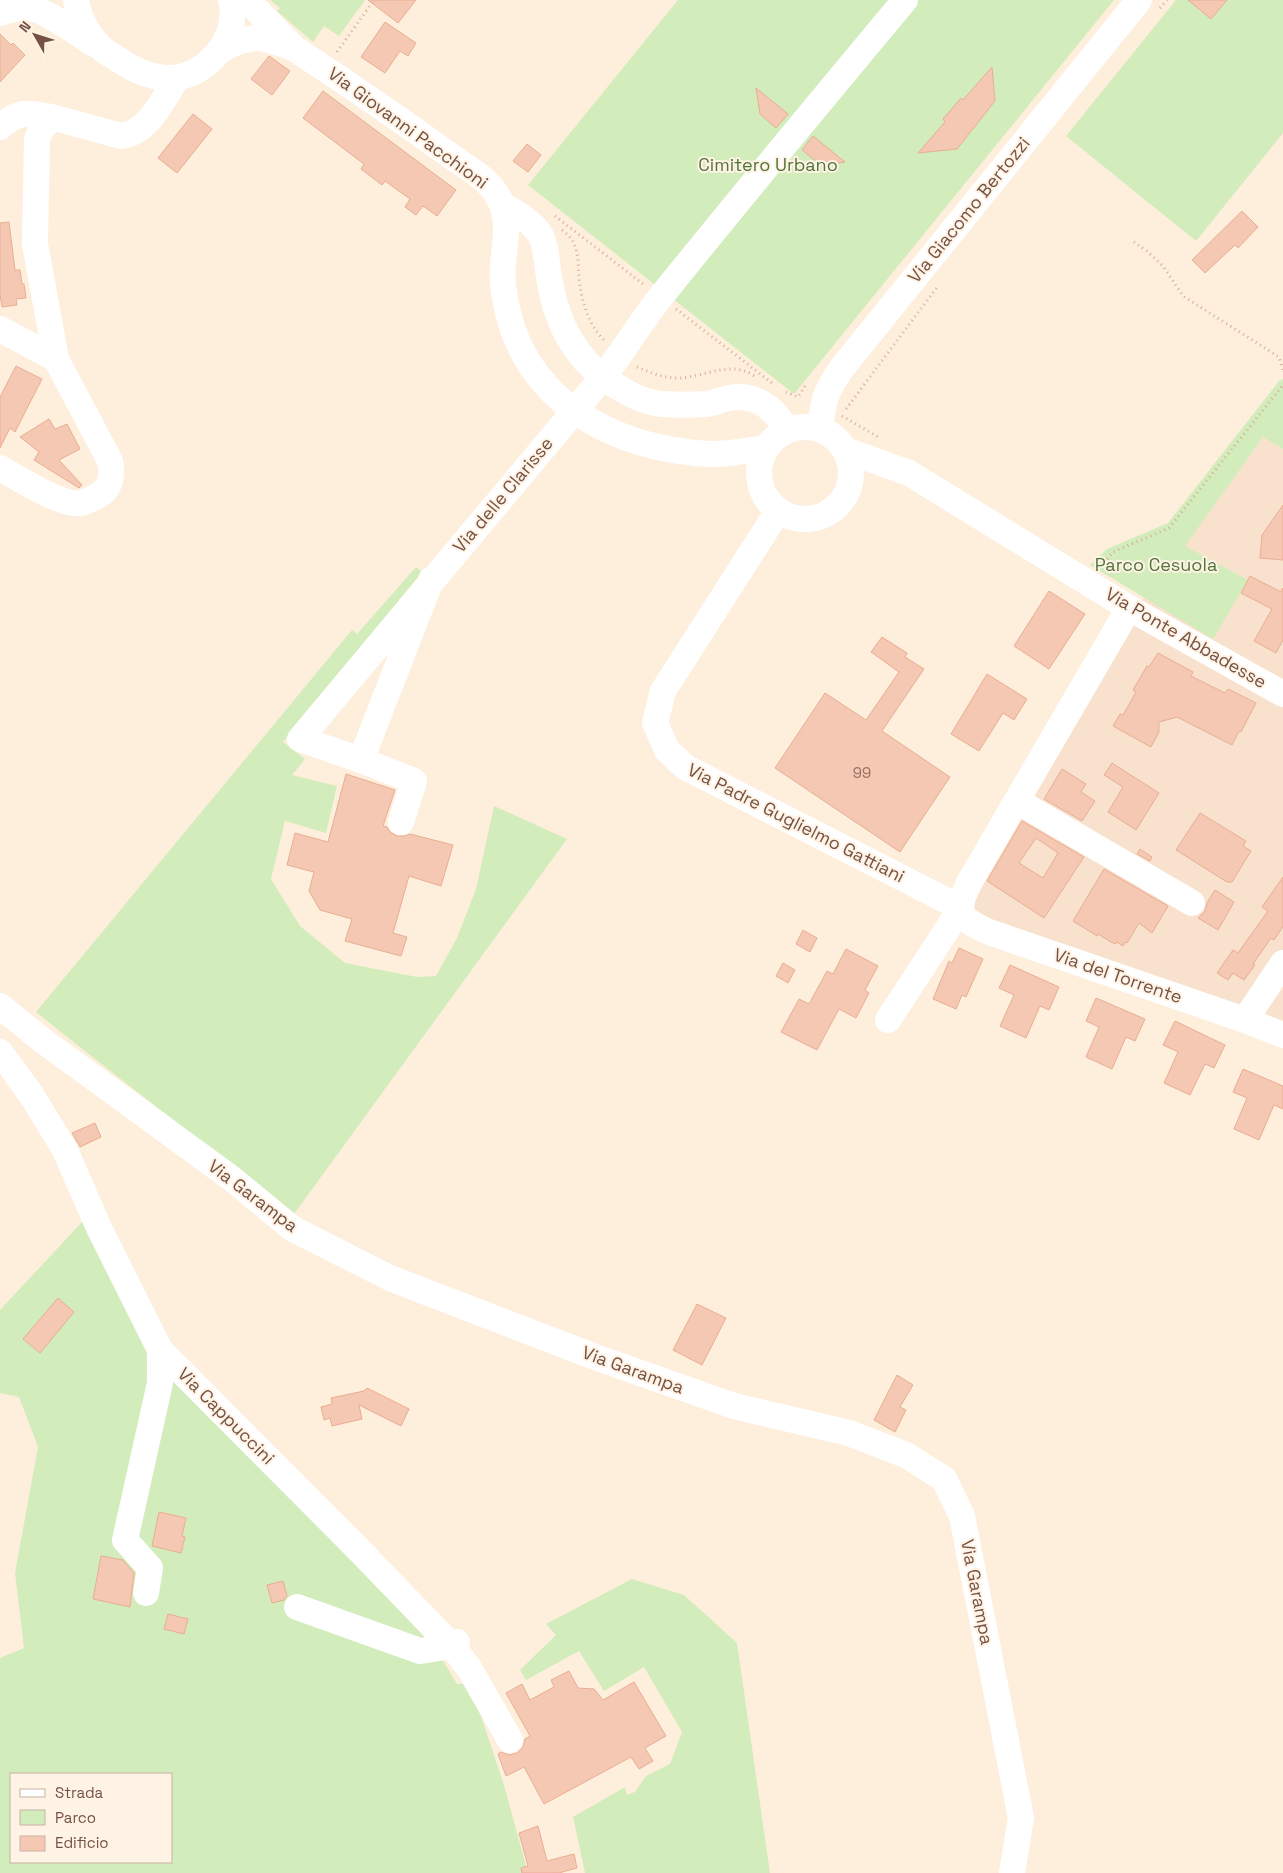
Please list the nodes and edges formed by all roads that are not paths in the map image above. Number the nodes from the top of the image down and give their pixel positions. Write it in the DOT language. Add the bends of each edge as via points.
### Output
graph roads {
  1 [pos="231,0"];
  2 [pos="247,0"];
  3 [pos="905,0"];
  4 [pos="1139,0"];
  5 [pos="76,2"];
  6 [pos="0,14"];
  7 [pos="100,47"];
  8 [pos="295,49"];
  9 [pos="219,51"];
  10 [pos="177,78"];
  11 [pos="55,118"];
  12 [pos="0,127"];
  13 [pos="503,206"];
  14 [pos="0,329"];
  15 [pos="56,359"];
  16 [pos="603,377"];
  17 [pos="573,410"];
  18 [pos="787,430"];
  19 [pos="820,430"];
  20 [pos="766,448"];
  21 [pos="845,450"];
  22 [pos="710,454"];
  23 [pos="0,468"];
  24 [pos="909,473"];
  25 [pos="761,488"];
  26 [pos="848,489"];
  27 [pos="778,511"];
  28 [pos="431,580"];
  29 [pos="1130,608"];
  30 [pos="1283,694"];
  31 [pos="361,760"];
  32 [pos="1017,801"];
  33 [pos="401,822"];
  34 [pos="1192,903"];
  35 [pos="961,908"];
  36 [pos="1283,963"];
  37 [pos="0,1006"];
  38 [pos="888,1020"];
  39 [pos="1245,1020"];
  40 [pos="1283,1035"];
  41 [pos="0,1052"];
  42 [pos="160,1350"];
  43 [pos="146,1593"];
  44 [pos="297,1607"];
  45 [pos="454,1644"];
  46 [pos="510,1740"];
  47 [pos="1012,1873"];
  1 -- 9 [label="street" via="231,30"];
  2 -- 8 [label="street, Via Giovanni Pacchioni"];
  3 -- 16 [label="street, Via delle Clarisse" via="662,294"];
  4 -- 19 [label="street, Via Giacomo Bertozzi" via="854,352 828,389"];
  5 -- 7 [label="street" via="90,34"];
  6 -- 7 [label="street" via="31,8"];
  7 -- 10 [label="street" via="131,68 150,76"];
  8 -- 9 [label="street, Via Giovanni Pacchioni" via="257,37"];
  8 -- 13 [label="street, Via Giovanni Pacchioni" via="484,180"];
  9 -- 10 [label="street" via="192,73"];
  10 -- 11 [label="street" via="149,119 130,135 121,136"];
  11 -- 12 [label="street" via="19,113"];
  11 -- 15 [label="street" via="40,129 37,139 35,244"];
  13 -- 16 [label="street" via="534,226 547,224 552,293 562,323 576,351"];
  13 -- 17 [label="street, Via Giovanni Pacchioni" via="507,227 503,267 505,298 512,327 543,383"];
  14 -- 15 [label="street"];
  15 -- 23 [label="street" via="110,461 110,482 104,491 80,504 57,499"];
  16 -- 17 [label="street, Via delle Clarisse"];
  16 -- 18 [label="street" via="639,398 659,403 708,404 731,398 758,400 768,406"];
  17 -- 22 [label="street, Via Giovanni Pacchioni" via="608,432 633,441"];
  17 -- 28 [label="street, Via delle Clarisse"];
  18 -- 19 [label="street" via="804,427"];
  18 -- 20 [label="street"];
  19 -- 21 [label="street" via="838,441"];
  20 -- 22 [label="street"];
  20 -- 25 [label="street" via="758,474"];
  21 -- 24 [label="street, Via Ponte Abbadesse"];
  21 -- 26 [label="street" via="851,475"];
  22 -- 25 [label="street" via="750,477"];
  24 -- 26 [label="street" via="879,474"];
  24 -- 29 [label="street, Via Ponte Abbadesse"];
  25 -- 27 [label="street"];
  26 -- 27 [label="street" via="831,511 819,517 791,517"];
  27 -- 35 [label="street, Via Padre Guglielmo Gattiani" via="663,692 654,723 667,750 685,767"];
  28 -- 31 [label="street"];
  28 -- 31 [label="street, Via delle Clarisse" via="300,739"];
  29 -- 30 [label="street, Via Ponte Abbadesse"];
  29 -- 32 [label="street"];
  31 -- 33 [label="street" via="414,781"];
  32 -- 34 [label="street"];
  32 -- 35 [label="street" via="970,881"];
  35 -- 38 [label="street"];
  35 -- 39 [label="street, Via del Torrente" via="970,924 989,932"];
  36 -- 39 [label="street"];
  37 -- 47 [label="street, Via Garampa" via="231,1178 293,1229 390,1278 595,1357 734,1406 849,1433 906,1455 944,1479 962,1516 1021,1818"];
  39 -- 40 [label="street, Via del Torrente"];
  41 -- 42 [label="street, Via Cappuccini" via="65,1150 99,1228"];
  42 -- 43 [label="street" via="160,1383 125,1540 150,1568"];
  42 -- 45 [label="street, Via Cappuccini"];
  44 -- 45 [label="street" via="420,1651"];
  45 -- 46 [label="street, Via Cappuccini"];
}
